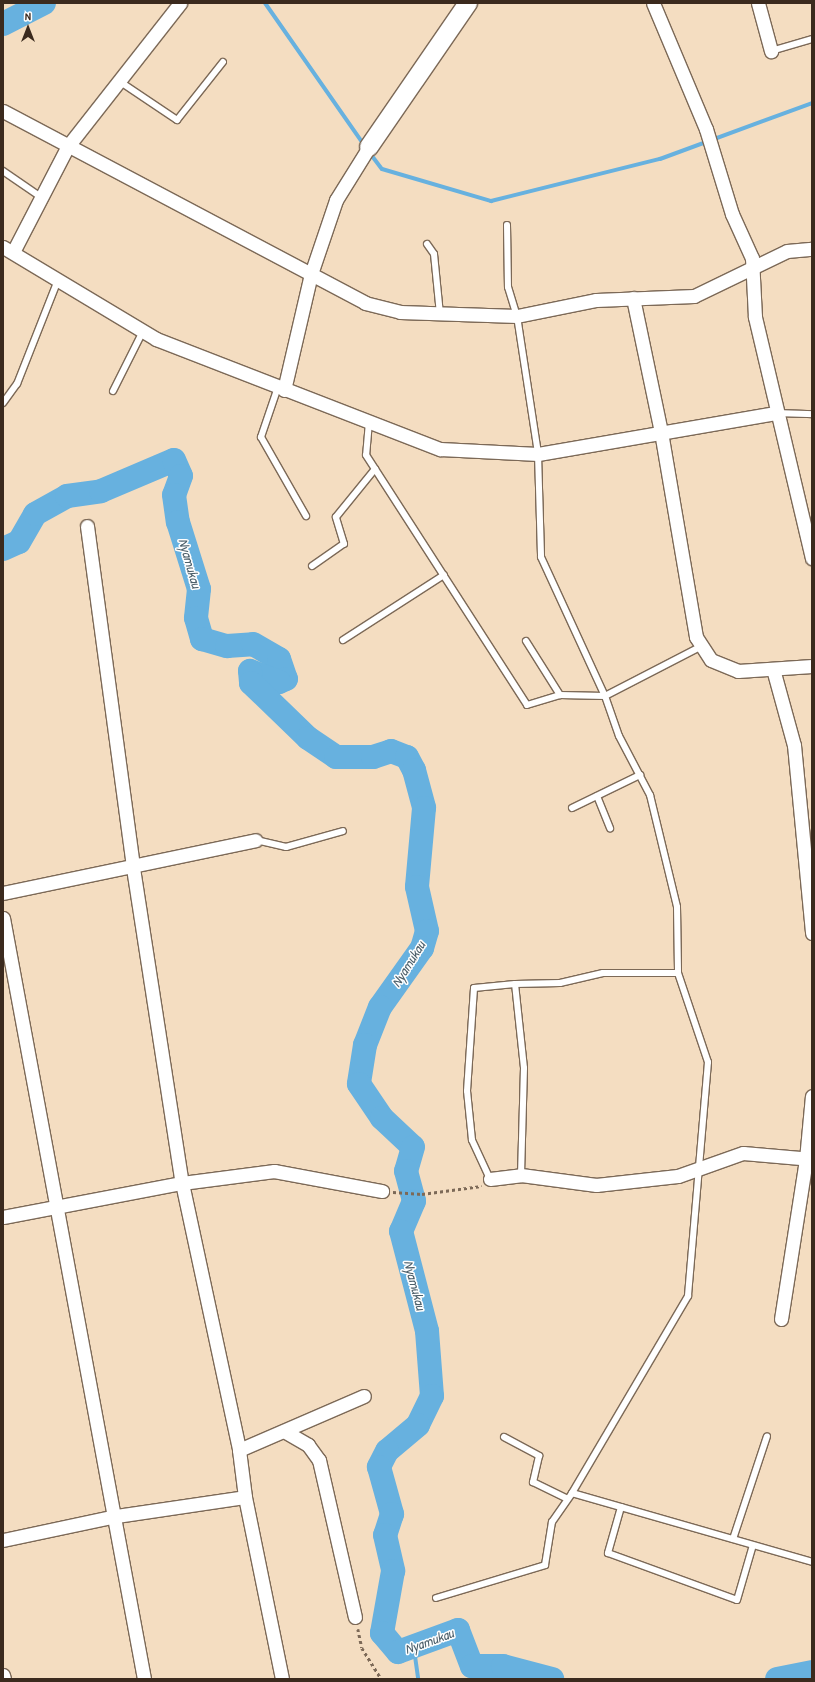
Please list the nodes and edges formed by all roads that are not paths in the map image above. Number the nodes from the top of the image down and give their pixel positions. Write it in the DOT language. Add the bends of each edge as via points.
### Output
graph roads {
  1 [pos="180,3"];
  2 [pos="468,3"];
  3 [pos="653,3"];
  4 [pos="758,3"];
  5 [pos="812,39"];
  6 [pos="771,51"];
  7 [pos="224,62"];
  8 [pos="119,81"];
  9 [pos="3,111"];
  10 [pos="68,146"];
  11 [pos="367,150"];
  12 [pos="3,171"];
  13 [pos="41,197"];
  14 [pos="507,225"];
  15 [pos="427,244"];
  16 [pos="8,249"];
  17 [pos="812,249"];
  18 [pos="752,269"];
  19 [pos="311,274"];
  20 [pos="58,280"];
  21 [pos="633,298"];
  22 [pos="440,314"];
  23 [pos="517,316"];
  24 [pos="142,332"];
  25 [pos="281,389"];
  26 [pos="113,391"];
  27 [pos="3,403"];
  28 [pos="775,413"];
  29 [pos="812,414"];
  30 [pos="369,422"];
  31 [pos="661,432"];
  32 [pos="538,454"];
  33 [pos="375,469"];
  34 [pos="306,516"];
  35 [pos="87,526"];
  36 [pos="812,558"];
  37 [pos="312,566"];
  38 [pos="444,575"];
  39 [pos="343,640"];
  40 [pos="526,640"];
  41 [pos="702,646"];
  42 [pos="812,666"];
  43 [pos="773,669"];
  44 [pos="560,695"];
  45 [pos="605,696"];
  46 [pos="640,775"];
  47 [pos="597,796"];
  48 [pos="572,808"];
  49 [pos="610,828"];
  50 [pos="343,831"];
  51 [pos="256,840"];
  52 [pos="133,868"];
  53 [pos="3,893"];
  54 [pos="3,918"];
  55 [pos="812,933"];
  56 [pos="678,973"];
  57 [pos="515,984"];
  58 [pos="812,1096"];
  59 [pos="809,1159"];
  60 [pos="701,1166"];
  61 [pos="521,1176"];
  62 [pos="490,1179"];
  63 [pos="182,1182"];
  64 [pos="382,1191"];
  65 [pos="55,1207"];
  66 [pos="3,1217"];
  67 [pos="781,1319"];
  68 [pos="364,1396"];
  69 [pos="284,1431"];
  70 [pos="767,1436"];
  71 [pos="504,1437"];
  72 [pos="239,1450"];
  73 [pos="572,1493"];
  74 [pos="245,1497"];
  75 [pos="566,1498"];
  76 [pos="621,1507"];
  77 [pos="116,1516"];
  78 [pos="733,1539"];
  79 [pos="3,1540"];
  80 [pos="753,1545"];
  81 [pos="812,1562"];
  82 [pos="436,1598"];
  83 [pos="355,1617"];
  84 [pos="3,1675"];
  85 [pos="4,1679"];
  86 [pos="144,1679"];
  87 [pos="282,1679"];
  1 -- 8 [label="street"];
  2 -- 11 [label="street"];
  3 -- 18 [label="street" via="706,129 732,214 752,258"];
  4 -- 6 [label="street"];
  5 -- 6 [label="lane"];
  7 -- 8 [label="lane" via="177,120"];
  8 -- 10 [label="street"];
  9 -- 10 [label="street"];
  10 -- 13 [label="street"];
  10 -- 19 [label="street"];
  11 -- 19 [label="street" via="336,200"];
  12 -- 13 [label="lane"];
  13 -- 16 [label="street"];
  14 -- 23 [label="lane" via="508,286"];
  15 -- 22 [label="lane" via="434,254"];
  16 -- 20 [label="street"];
  17 -- 18 [label="street" via="787,251"];
  18 -- 21 [label="street" via="694,296"];
  18 -- 28 [label="street" via="755,317"];
  19 -- 22 [label="street" via="365,303 400,312"];
  19 -- 25 [label="street"];
  20 -- 24 [label="street"];
  20 -- 27 [label="lane" via="17,384"];
  21 -- 23 [label="street" via="596,300"];
  21 -- 31 [label="street"];
  22 -- 23 [label="street"];
  23 -- 32 [label="lane"];
  24 -- 25 [label="street" via="191,355"];
  24 -- 26 [label="lane"];
  25 -- 30 [label="street"];
  25 -- 34 [label="lane" via="261,437"];
  28 -- 29 [label="lane"];
  28 -- 31 [label="street"];
  28 -- 36 [label="street" via="798,487"];
  30 -- 32 [label="street" via="440,449"];
  30 -- 33 [label="lane" via="366,455"];
  31 -- 32 [label="street"];
  31 -- 41 [label="street" via="696,636"];
  32 -- 45 [label="lane" via="541,557"];
  33 -- 37 [label="lane" via="336,517 344,544"];
  33 -- 38 [label="lane"];
  35 -- 52 [label="street"];
  38 -- 39 [label="lane"];
  38 -- 44 [label="lane" via="527,705"];
  40 -- 44 [label="lane"];
  41 -- 43 [label="street" via="711,660 738,671"];
  41 -- 45 [label="lane"];
  42 -- 43 [label="street"];
  43 -- 55 [label="street" via="794,745"];
  44 -- 45 [label="lane"];
  45 -- 46 [label="lane" via="619,736"];
  46 -- 47 [label="lane"];
  46 -- 56 [label="lane" via="650,795 677,907"];
  47 -- 48 [label="lane"];
  47 -- 49 [label="lane"];
  50 -- 51 [label="lane" via="286,847"];
  51 -- 52 [label="street"];
  52 -- 53 [label="street"];
  52 -- 63 [label="street"];
  54 -- 65 [label="street"];
  56 -- 57 [label="lane" via="603,973 560,983"];
  56 -- 60 [label="lane" via="708,1062 701,1116"];
  57 -- 61 [label="lane" via="524,1068"];
  57 -- 62 [label="lane" via="474,988 467,1091 472,1140"];
  58 -- 59 [label="street"];
  59 -- 60 [label="street" via="743,1153"];
  59 -- 67 [label="street"];
  60 -- 61 [label="street" via="678,1176 596,1185"];
  60 -- 73 [label="lane" via="688,1296"];
  61 -- 62 [label="street"];
  63 -- 64 [label="street" via="274,1171"];
  63 -- 65 [label="street"];
  63 -- 72 [label="street"];
  65 -- 66 [label="street"];
  65 -- 77 [label="street"];
  68 -- 69 [label="street"];
  69 -- 72 [label="street"];
  69 -- 83 [label="street" via="308,1445 319,1460"];
  70 -- 78 [label="lane"];
  71 -- 75 [label="lane" via="539,1456 533,1482"];
  72 -- 74 [label="street"];
  73 -- 75 [label="lane"];
  73 -- 76 [label="lane"];
  74 -- 77 [label="street"];
  74 -- 87 [label="street"];
  75 -- 82 [label="lane" via="552,1522 545,1565"];
  76 -- 78 [label="lane"];
  76 -- 80 [label="lane" via="608,1554 737,1600"];
  77 -- 79 [label="street"];
  77 -- 86 [label="street"];
  78 -- 80 [label="lane"];
  80 -- 81 [label="lane"];
  84 -- 85 [label="street"];
}
